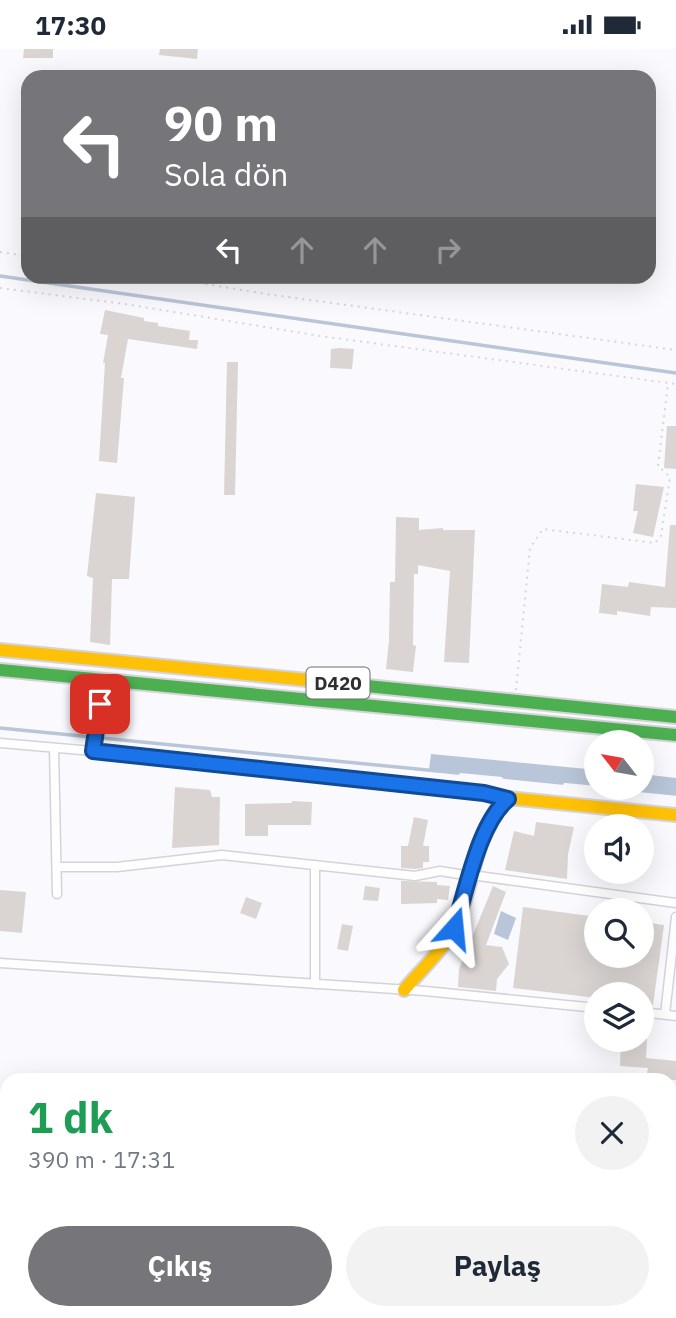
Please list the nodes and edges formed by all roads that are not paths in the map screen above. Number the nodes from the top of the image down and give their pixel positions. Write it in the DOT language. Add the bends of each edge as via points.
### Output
graph roads {
  1 [pos="0,650"];
  2 [pos="0,670"];
  3 [pos="103,680"];
  4 [pos="676,717"];
  5 [pos="676,735"];
  6 [pos="0,743"];
  7 [pos="54,748"];
  8 [pos="93,751"];
  9 [pos="508,799"];
  10 [pos="676,815"];
  11 [pos="316,865"];
  12 [pos="58,867"];
  13 [pos="471,876"];
  14 [pos="57,894"];
  15 [pos="676,903"];
  16 [pos="676,917"];
  17 [pos="0,963"];
  18 [pos="315,984"];
  19 [pos="404,990"];
  20 [pos="584,1006"];
  21 [pos="654,1013"];
  22 [pos="665,1014"];
  23 [pos="676,1016"];
  1 -- 4 [label="main road, D420"];
  2 -- 3 [label="main road, D420"];
  3 -- 5 [label="main road, D420"];
  3 -- 8 [label="street"];
  6 -- 7 [label="street"];
  7 -- 8 [label="street"];
  7 -- 12 [label="street"];
  8 -- 9 [label="street"];
  9 -- 10 [label="main road"];
  9 -- 13 [label="main road" via="486,826"];
  11 -- 12 [label="street" via="222,855 117,867"];
  11 -- 13 [label="street" via="415,876 440,871"];
  11 -- 18 [label="street"];
  12 -- 14 [label="street"];
  13 -- 15 [label="street"];
  13 -- 19 [label="main road" via="454,928"];
  16 -- 22 [label="street"];
  17 -- 18 [label="street"];
  18 -- 19 [label="street"];
  19 -- 20 [label="street"];
  21 -- 22 [label="street"];
  22 -- 23 [label="street"];
}
